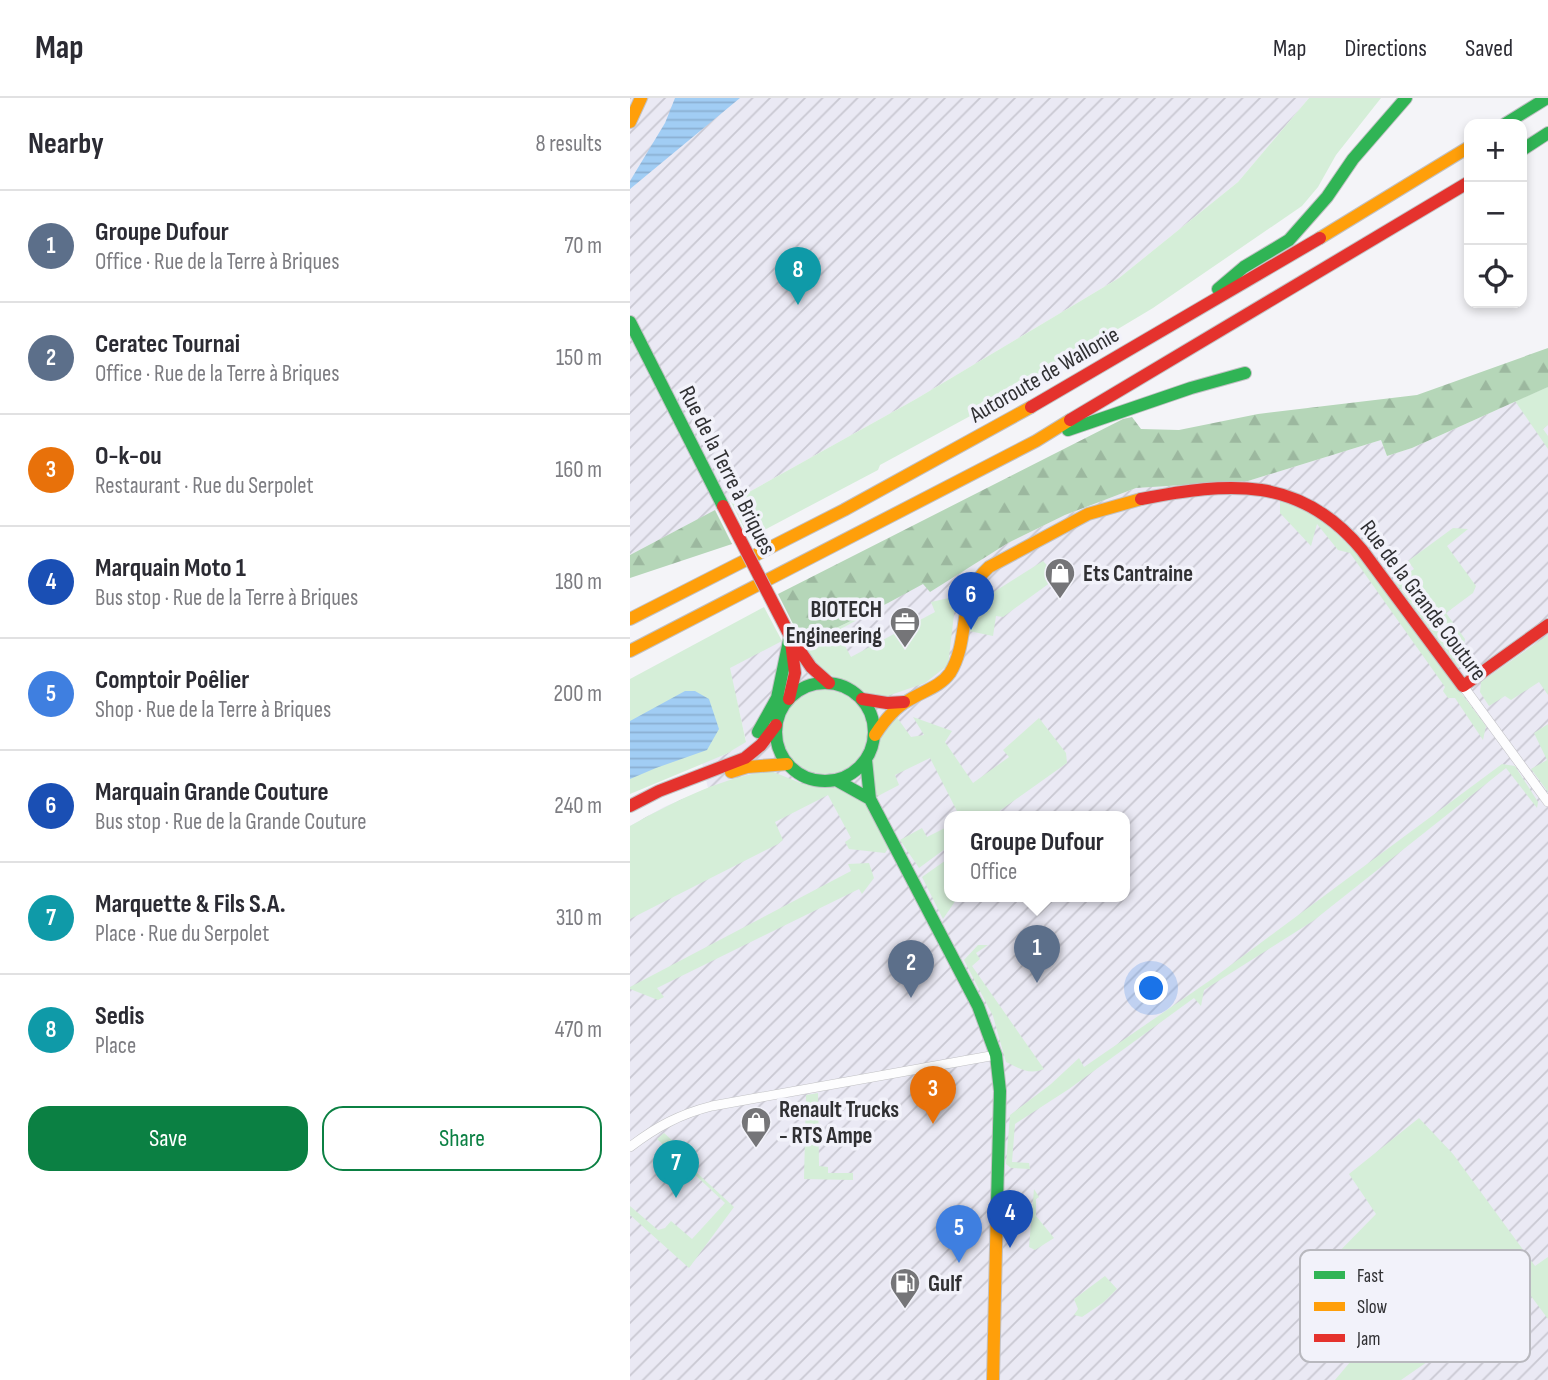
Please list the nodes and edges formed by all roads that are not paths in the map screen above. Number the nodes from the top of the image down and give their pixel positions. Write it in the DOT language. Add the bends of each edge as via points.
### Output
graph roads {
  1 [pos="641,98"];
  2 [pos="1406,98"];
  3 [pos="1547,98"];
  4 [pos="1513,119"];
  5 [pos="630,122"];
  6 [pos="1548,133"];
  7 [pos="1527,147"];
  8 [pos="1464,149"];
  9 [pos="1464,185"];
  10 [pos="1193,312"];
  11 [pos="630,322"];
  12 [pos="1245,373"];
  13 [pos="1036,441"];
  14 [pos="661,604"];
  15 [pos="630,611"];
  16 [pos="630,619"];
  17 [pos="1548,625"];
  18 [pos="790,636"];
  19 [pos="630,651"];
  20 [pos="829,683"];
  21 [pos="1463,686"];
  22 [pos="789,699"];
  23 [pos="862,699"];
  24 [pos="904,702"];
  25 [pos="776,725"];
  26 [pos="875,736"];
  27 [pos="866,760"];
  28 [pos="787,764"];
  29 [pos="718,767"];
  30 [pos="836,780"];
  31 [pos="870,799"];
  32 [pos="1548,802"];
  33 [pos="630,806"];
  34 [pos="630,816"];
  35 [pos="996,1055"];
  36 [pos="630,1147"];
  37 [pos="993,1380"];
  1 -- 5 [label="main road"];
  2 -- 10 [label="main road" via="1289,240 1244,267"];
  3 -- 4 [label="main road"];
  6 -- 7 [label="main road"];
  8 -- 10 [label="main road, Autoroute de Wallonie"];
  9 -- 13 [label="main road"];
  10 -- 14 [label="main road, Autoroute de Wallonie" via="921,468"];
  11 -- 18 [label="main road, Rue de la Terre à Briques, bridge"];
  12 -- 13 [label="main road"];
  13 -- 19 [label="main road"];
  14 -- 15 [label="main road"];
  14 -- 16 [label="main road, Autoroute de Wallonie"];
  17 -- 21 [label="main road"];
  18 -- 20 [label="main road, Rue de la Terre à Briques" via="811,667"];
  18 -- 22 [label="main road, Rue de la Terre à Briques" via="795,673"];
  18 -- 29 [label="main road" via="772,713 743,750"];
  20 -- 22 [label="main road" via="814,684"];
  20 -- 23 [label="main road"];
  21 -- 24 [label="main road, Rue de la Grande Couture" via="1343,527 1299,499 1267,490 1228,489 1107,507 994,564 971,588 950,673 933,689"];
  21 -- 32 [label="street, Rue de la Grande Couture"];
  22 -- 25 [label="main road"];
  23 -- 24 [label="main road, Rue de la Grande Couture"];
  23 -- 26 [label="main road" via="874,722"];
  24 -- 26 [label="main road, Rue de la Grande Couture"];
  25 -- 28 [label="main road" via="776,739"];
  25 -- 29 [label="main road" via="744,758"];
  26 -- 27 [label="main road"];
  27 -- 30 [label="main road"];
  27 -- 31 [label="main road"];
  28 -- 30 [label="main road" via="809,779"];
  28 -- 34 [label="main road" via="747,767 709,779"];
  29 -- 33 [label="main road"];
  30 -- 31 [label="main road"];
  31 -- 35 [label="main road" via="978,1006"];
  35 -- 36 [label="street" via="712,1106 656,1127"];
  35 -- 37 [label="main road" via="1000,1091"];
}
